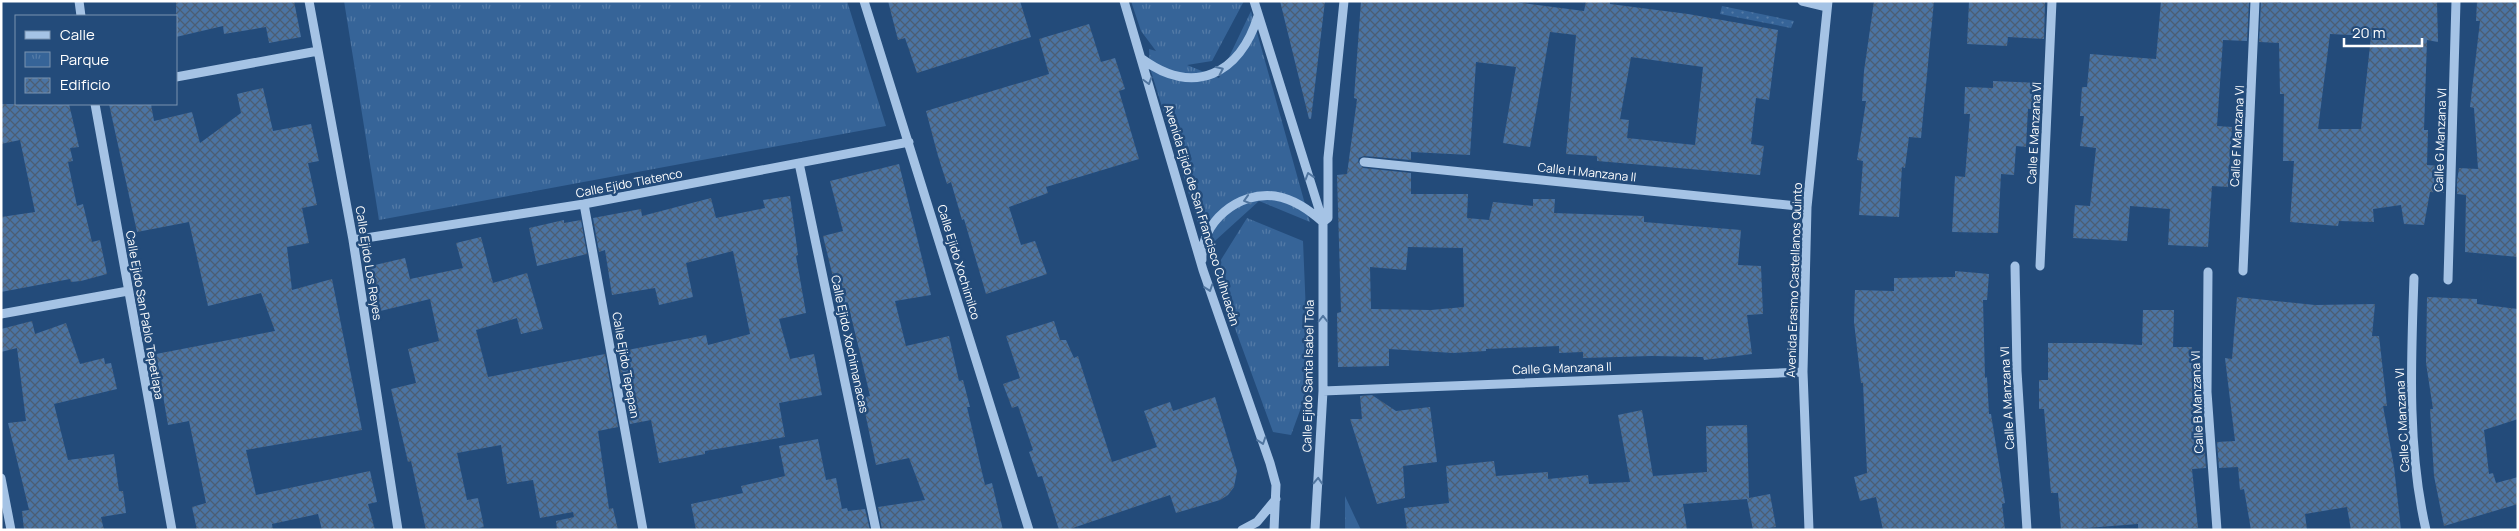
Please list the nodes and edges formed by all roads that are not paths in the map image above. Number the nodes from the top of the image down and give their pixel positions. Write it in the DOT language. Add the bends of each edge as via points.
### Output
graph roads {
  1 [pos="79,1"];
  2 [pos="309,1"];
  3 [pos="864,1"];
  4 [pos="1124,1"];
  5 [pos="1254,1"];
  6 [pos="1344,1"];
  7 [pos="1802,1"];
  8 [pos="2052,1"];
  9 [pos="2255,1"];
  10 [pos="2456,1"];
  11 [pos="1827,4"];
  12 [pos="81,15"];
  13 [pos="1259,16"];
  14 [pos="318,51"];
  15 [pos="1142,59"];
  16 [pos="178,76"];
  17 [pos="95,105"];
  18 [pos="909,142"];
  19 [pos="1364,162"];
  20 [pos="799,163"];
  21 [pos="584,204"];
  22 [pos="1806,207"];
  23 [pos="1323,222"];
  24 [pos="353,240"];
  25 [pos="2015,266"];
  26 [pos="2040,266"];
  27 [pos="1203,270"];
  28 [pos="2243,271"];
  29 [pos="2208,272"];
  30 [pos="2414,278"];
  31 [pos="2448,280"];
  32 [pos="128,290"];
  33 [pos="1,314"];
  34 [pos="1803,372"];
  35 [pos="1323,391"];
  36 [pos="1,478"];
  37 [pos="1276,499"];
  38 [pos="11,530"];
  39 [pos="172,530"];
  40 [pos="398,530"];
  41 [pos="643,530"];
  42 [pos="876,530"];
  43 [pos="1029,530"];
  44 [pos="1242,530"];
  45 [pos="1274,530"];
  46 [pos="1315,530"];
  47 [pos="1809,530"];
  48 [pos="2027,530"];
  49 [pos="2217,530"];
  50 [pos="2426,530"];
  1 -- 12 [label="street"];
  2 -- 14 [label="street, Calle Ejido Los Reyes"];
  3 -- 18 [label="street, Calle Ejido Xochimilco"];
  4 -- 15 [label="street, Avenida Ejido de San Francisco Culhuacán"];
  5 -- 13 [label="street"];
  6 -- 23 [label="street" via="1328,158 1328,218"];
  7 -- 11 [label="street"];
  8 -- 26 [label="street, Calle E Manzana VI"];
  9 -- 28 [label="street, Calle F Manzana VI"];
  10 -- 31 [label="street, Calle G Manzana VI"];
  11 -- 22 [label="street, Avenida Erasmo Castellanos Quinto"];
  15 -- 13 [label="street, one-way" via="1169,75 1192,77 1215,72 1240,56"];
  23 -- 13 [label="street, one-way"];
  14 -- 16 [label="street"];
  14 -- 24 [label="street, Calle Ejido Los Reyes"];
  15 -- 27 [label="street, Avenida Ejido de San Francisco Culhuacán, one-way"];
  17 -- 32 [label="street, Calle Ejido San Pablo Tepetlapa"];
  18 -- 20 [label="street, Calle Ejido Tlatenco"];
  18 -- 43 [label="street, Calle Ejido Xochimilco"];
  19 -- 22 [label="street, Calle H Manzana II"];
  20 -- 21 [label="street, Calle Ejido Tlatenco"];
  20 -- 42 [label="street, Calle Ejido Xochimanacas"];
  21 -- 24 [label="street, Calle Ejido Tlatenco"];
  21 -- 41 [label="street, Calle Ejido Tepepan"];
  22 -- 34 [label="street, Avenida Erasmo Castellanos Quinto"];
  23 -- 27 [label="street, one-way" via="1287,199 1274,196 1247,198 1234,204 1212,226 1205,240"];
  35 -- 23 [label="street, Calle Ejido Santa Isabel Tola, one-way"];
  24 -- 40 [label="street, Calle Ejido Los Reyes"];
  25 -- 48 [label="street, Calle A Manzana VI" via="2016,371"];
  27 -- 37 [label="street, Avenida Ejido de San Francisco Culhuacán, one-way" via="1270,463"];
  29 -- 49 [label="street, Calle B Manzana VI" via="2207,392"];
  30 -- 50 [label="street, Calle C Manzana VI" via="2410,387 2420,505"];
  32 -- 33 [label="street"];
  32 -- 39 [label="street, Calle Ejido San Pablo Tepetlapa"];
  34 -- 35 [label="street, Calle G Manzana II"];
  34 -- 47 [label="street, Avenida Erasmo Castellanos Quinto"];
  46 -- 35 [label="street, Calle Ejido Santa Isabel Tola, one-way"];
  36 -- 38 [label="street"];
  37 -- 44 [label="street" via="1258,522"];
  37 -- 45 [label="street"];
}
